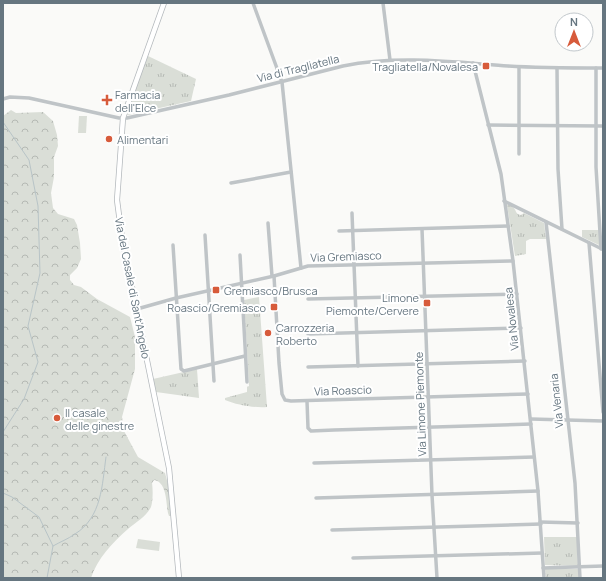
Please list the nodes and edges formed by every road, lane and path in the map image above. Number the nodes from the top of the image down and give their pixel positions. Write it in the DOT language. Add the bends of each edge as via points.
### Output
graph roads {
  1 [pos="164,3"];
  2 [pos="253,3"];
  3 [pos="383,3"];
  4 [pos="390,60"];
  5 [pos="473,62"];
  6 [pos="519,67"];
  7 [pos="557,68"];
  8 [pos="596,68"];
  9 [pos="603,68"];
  10 [pos="282,82"];
  11 [pos="3,99"];
  12 [pos="123,118"];
  13 [pos="488,125"];
  14 [pos="518,125"];
  15 [pos="557,126"];
  16 [pos="596,126"];
  17 [pos="603,126"];
  18 [pos="519,154"];
  19 [pos="291,172"];
  20 [pos="231,183"];
  21 [pos="504,200"];
  22 [pos="352,214"];
  23 [pos="546,222"];
  24 [pos="268,223"];
  25 [pos="508,226"];
  26 [pos="422,229"];
  27 [pos="353,230"];
  28 [pos="562,230"];
  29 [pos="339,231"];
  30 [pos="205,235"];
  31 [pos="589,243"];
  32 [pos="173,245"];
  33 [pos="602,249"];
  34 [pos="240,255"];
  35 [pos="513,260"];
  36 [pos="424,262"];
  37 [pos="355,264"];
  38 [pos="301,268"];
  39 [pos="273,276"];
  40 [pos="241,282"];
  41 [pos="208,290"];
  42 [pos="517,294"];
  43 [pos="425,296"];
  44 [pos="176,298"];
  45 [pos="356,298"];
  46 [pos="308,299"];
  47 [pos="137,309"];
  48 [pos="521,328"];
  49 [pos="426,330"];
  50 [pos="357,332"];
  51 [pos="308,334"];
  52 [pos="245,356"];
  53 [pos="525,361"];
  54 [pos="213,364"];
  55 [pos="427,364"];
  56 [pos="358,366"];
  57 [pos="308,367"];
  58 [pos="214,381"];
  59 [pos="247,382"];
  60 [pos="528,394"];
  61 [pos="428,396"];
  62 [pos="307,401"];
  63 [pos="603,412"];
  64 [pos="531,419"];
  65 [pos="567,420"];
  66 [pos="603,421"];
  67 [pos="531,424"];
  68 [pos="430,427"];
  69 [pos="534,457"];
  70 [pos="431,459"];
  71 [pos="314,463"];
  72 [pos="538,491"];
  73 [pos="432,495"];
  74 [pos="316,498"];
  75 [pos="540,523"];
  76 [pos="578,523"];
  77 [pos="434,527"];
  78 [pos="332,530"];
  79 [pos="542,553"];
  80 [pos="436,556"];
  81 [pos="353,558"];
  82 [pos="603,566"];
  83 [pos="580,567"];
  84 [pos="543,568"];
  85 [pos="179,578"];
  86 [pos="437,578"];
  87 [pos="544,578"];
  88 [pos="580,578"];
  1 -- 12 [label="main road, Via del Casale di Sant'Angelo"];
  2 -- 10 [label="street"];
  3 -- 4 [label="street"];
  4 -- 5 [label="street, Via di Tragliatella"];
  4 -- 10 [label="street, Via di Tragliatella" via="343,66"];
  5 -- 6 [label="street, Via di Tragliatella"];
  5 -- 13 [label="street, Via Novalesa"];
  6 -- 7 [label="street, Via di Tragliatella"];
  6 -- 14 [label="street"];
  7 -- 8 [label="street, Via di Tragliatella"];
  7 -- 15 [label="street"];
  8 -- 9 [label="street, Via di Tragliatella"];
  8 -- 16 [label="street"];
  10 -- 12 [label="street, Via di Tragliatella"];
  10 -- 19 [label="street"];
  11 -- 12 [label="street, Via di Tragliatella" via="29,98"];
  12 -- 47 [label="main road, Via del Casale di Sant'Angelo" via="118,209"];
  13 -- 14 [label="street"];
  13 -- 21 [label="street, Via Novalesa" via="501,174"];
  14 -- 15 [label="street"];
  14 -- 18 [label="street"];
  15 -- 16 [label="street"];
  15 -- 28 [label="street"];
  16 -- 17 [label="street"];
  16 -- 33 [label="street"];
  19 -- 20 [label="street"];
  19 -- 38 [label="street"];
  21 -- 23 [label="street"];
  21 -- 25 [label="street, Via Novalesa"];
  22 -- 27 [label="street"];
  23 -- 28 [label="street"];
  23 -- 65 [label="street, Via Venaria"];
  24 -- 39 [label="street, Via Roascio"];
  25 -- 26 [label="street"];
  25 -- 35 [label="street, Via Novalesa"];
  26 -- 27 [label="street"];
  26 -- 36 [label="street, Via Limone Piemonte"];
  27 -- 29 [label="street"];
  27 -- 37 [label="street"];
  28 -- 31 [label="street"];
  30 -- 41 [label="street"];
  31 -- 33 [label="street"];
  31 -- 63 [label="street"];
  32 -- 44 [label="street"];
  34 -- 40 [label="street"];
  35 -- 36 [label="street, Via Gremiasco"];
  35 -- 42 [label="street, Via Novalesa"];
  36 -- 37 [label="street, Via Gremiasco"];
  36 -- 43 [label="street, Via Limone Piemonte"];
  37 -- 38 [label="street, Via Gremiasco"];
  37 -- 45 [label="street"];
  38 -- 39 [label="street, Via Gremiasco"];
  39 -- 40 [label="street, Via Gremiasco"];
  39 -- 62 [label="street, Via Roascio" via="282,396 288,401"];
  40 -- 41 [label="street, Via Gremiasco"];
  40 -- 52 [label="street"];
  41 -- 44 [label="street, Via Gremiasco"];
  41 -- 54 [label="street"];
  42 -- 43 [label="street"];
  42 -- 48 [label="street, Via Novalesa"];
  43 -- 45 [label="street"];
  43 -- 49 [label="street, Via Limone Piemonte"];
  44 -- 47 [label="street, Via Gremiasco"];
  44 -- 54 [label="street" via="181,369 184,371"];
  45 -- 46 [label="street"];
  45 -- 50 [label="street"];
  47 -- 85 [label="main road, Via del Casale di Sant'Angelo" via="169,468"];
  48 -- 49 [label="street"];
  48 -- 53 [label="street, Via Novalesa"];
  49 -- 50 [label="street"];
  49 -- 55 [label="street, Via Limone Piemonte"];
  50 -- 51 [label="street"];
  50 -- 56 [label="street"];
  52 -- 54 [label="street"];
  52 -- 59 [label="street"];
  53 -- 55 [label="street"];
  53 -- 60 [label="street, Via Novalesa"];
  54 -- 58 [label="street"];
  55 -- 56 [label="street"];
  55 -- 61 [label="street, Via Limone Piemonte"];
  56 -- 57 [label="street"];
  60 -- 61 [label="street, Via Roascio"];
  60 -- 64 [label="street, Via Novalesa"];
  61 -- 62 [label="street, Via Roascio"];
  61 -- 68 [label="street, Via Limone Piemonte"];
  62 -- 68 [label="street" via="310,431"];
  64 -- 65 [label="street"];
  64 -- 67 [label="street, Via Novalesa"];
  65 -- 66 [label="street"];
  65 -- 76 [label="street, Via Venaria"];
  67 -- 68 [label="street"];
  67 -- 69 [label="street, Via Novalesa"];
  68 -- 70 [label="street, Via Limone Piemonte"];
  69 -- 70 [label="street"];
  69 -- 72 [label="street, Via Novalesa"];
  70 -- 71 [label="street"];
  70 -- 73 [label="street, Via Limone Piemonte"];
  72 -- 73 [label="street"];
  72 -- 75 [label="street, Via Novalesa"];
  73 -- 74 [label="street"];
  73 -- 77 [label="street, Via Limone Piemonte"];
  75 -- 76 [label="street"];
  75 -- 77 [label="street"];
  75 -- 79 [label="street, Via Novalesa"];
  76 -- 83 [label="street, Via Venaria"];
  77 -- 78 [label="street"];
  77 -- 80 [label="street, Via Limone Piemonte"];
  79 -- 80 [label="street"];
  79 -- 84 [label="street, Via Novalesa"];
  80 -- 81 [label="street"];
  80 -- 86 [label="street, Via Limone Piemonte"];
  82 -- 83 [label="street"];
  83 -- 84 [label="street"];
  83 -- 88 [label="street, Via Venaria"];
  84 -- 87 [label="street, Via Novalesa"];
}
